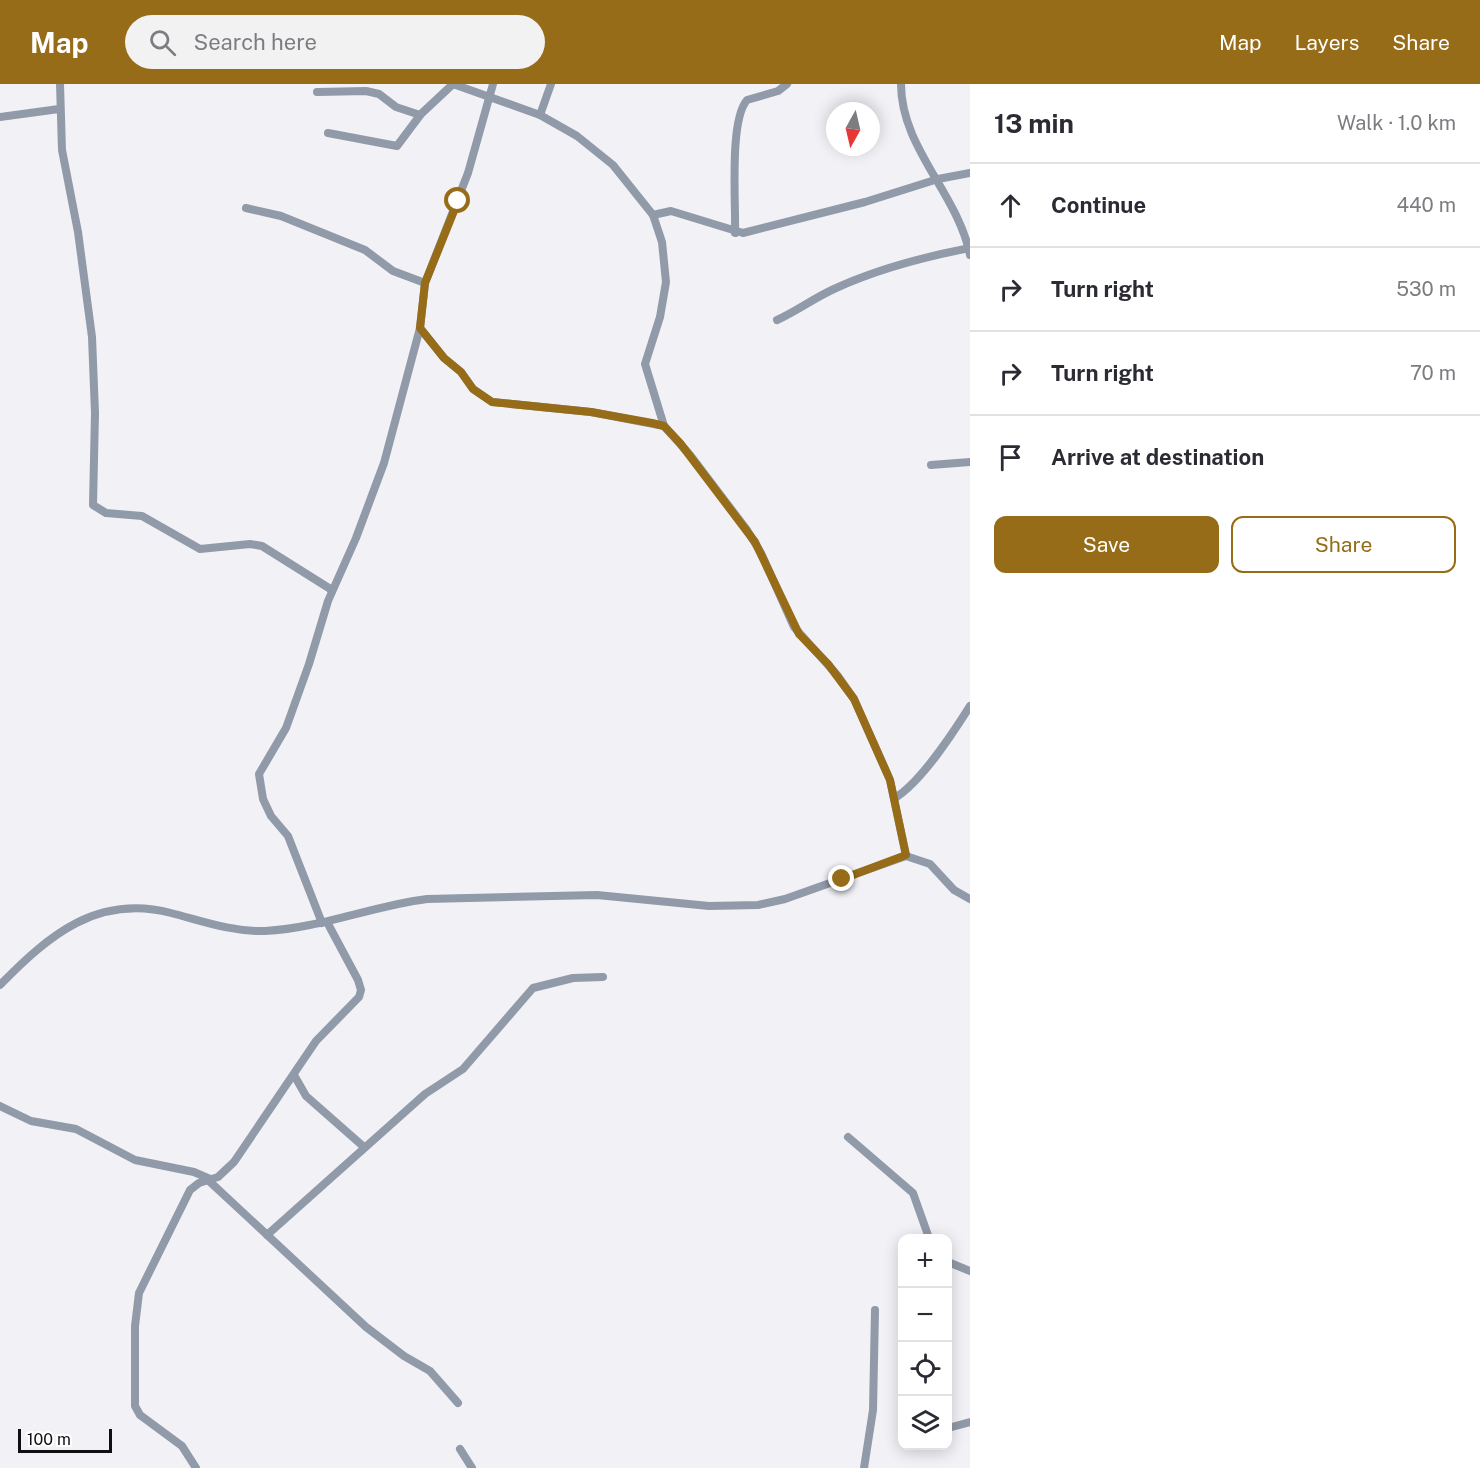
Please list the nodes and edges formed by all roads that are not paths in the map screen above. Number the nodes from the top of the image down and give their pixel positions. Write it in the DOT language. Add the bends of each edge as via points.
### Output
graph roads {
  1 [pos="60,84"];
  2 [pos="453,84"];
  3 [pos="493,84"];
  4 [pos="550,84"];
  5 [pos="787,84"];
  6 [pos="901,84"];
  7 [pos="317,92"];
  8 [pos="491,96"];
  9 [pos="59,108"];
  10 [pos="420,115"];
  11 [pos="540,115"];
  12 [pos="0,117"];
  13 [pos="328,133"];
  14 [pos="970,173"];
  15 [pos="938,179"];
  16 [pos="246,208"];
  17 [pos="653,216"];
  18 [pos="735,233"];
  19 [pos="970,250"];
  20 [pos="425,283"];
  21 [pos="777,320"];
  22 [pos="420,328"];
  23 [pos="664,426"];
  24 [pos="970,462"];
  25 [pos="931,465"];
  26 [pos="332,590"];
  27 [pos="970,706"];
  28 [pos="895,798"];
  29 [pos="906,855"];
  30 [pos="970,899"];
  31 [pos="324,922"];
  32 [pos="603,977"];
  33 [pos="0,985"];
  34 [pos="294,1075"];
  35 [pos="0,1106"];
  36 [pos="848,1137"];
  37 [pos="364,1147"];
  38 [pos="209,1179"];
  39 [pos="927,1234"];
  40 [pos="267,1235"];
  41 [pos="952,1264"];
  42 [pos="970,1271"];
  43 [pos="875,1310"];
  44 [pos="458,1403"];
  45 [pos="970,1422"];
  46 [pos="952,1427"];
  47 [pos="460,1449"];
  48 [pos="196,1468"];
  49 [pos="472,1468"];
  50 [pos="864,1468"];
  1 -- 9 [label="street"];
  2 -- 8 [label="street"];
  2 -- 10 [label="street"];
  3 -- 8 [label="street"];
  4 -- 11 [label="street"];
  5 -- 18 [label="street" via="778,91 747,100 741,110 736,146"];
  6 -- 15 [label="street" via="913,136"];
  7 -- 10 [label="street" via="366,91"];
  8 -- 11 [label="street"];
  8 -- 20 [label="street" via="468,173"];
  9 -- 12 [label="street"];
  9 -- 26 [label="street" via="62,150 92,337 93,505 106,513 142,516 200,549 262,546"];
  10 -- 13 [label="street" via="397,146"];
  11 -- 17 [label="street" via="590,145 613,165"];
  14 -- 15 [label="street"];
  15 -- 18 [label="street" via="865,202"];
  15 -- 19 [label="street"];
  16 -- 20 [label="street" via="280,216 365,250 393,272"];
  17 -- 18 [label="street" via="663,211 678,212"];
  17 -- 23 [label="street" via="662,242 666,282 645,364"];
  19 -- 21 [label="street" via="909,261 874,273 832,290"];
  20 -- 22 [label="street"];
  22 -- 23 [label="street" via="473,389 492,402 591,412"];
  22 -- 26 [label="street" via="384,463"];
  23 -- 28 [label="street" via="747,530 794,627 847,687 883,761"];
  24 -- 25 [label="street"];
  26 -- 31 [label="street" via="286,728 264,764 259,781 267,808 288,836"];
  27 -- 28 [label="street" via="949,739"];
  28 -- 29 [label="street"];
  29 -- 30 [label="street" via="930,864 954,890"];
  29 -- 31 [label="street" via="758,905 709,906 597,895 427,899"];
  31 -- 33 [label="street" via="279,930 247,930 162,910 106,910 90,914 55,937"];
  31 -- 34 [label="street" via="358,980 361,993 316,1041"];
  32 -- 37 [label="street" via="562,980 533,988 464,1069 425,1094"];
  34 -- 37 [label="street" via="306,1096"];
  34 -- 38 [label="street" via="234,1162 222,1174"];
  35 -- 38 [label="street" via="31,1121 76,1129 135,1160 194,1172"];
  36 -- 39 [label="street" via="914,1193"];
  37 -- 40 [label="street"];
  38 -- 40 [label="street"];
  38 -- 48 [label="street" via="190,1190 141,1287 135,1326 137,1411 178,1441"];
  40 -- 44 [label="street" via="366,1327 430,1371"];
  41 -- 42 [label="street"];
  43 -- 50 [label="street" via="873,1410"];
  45 -- 46 [label="street"];
  47 -- 49 [label="street"];
}
